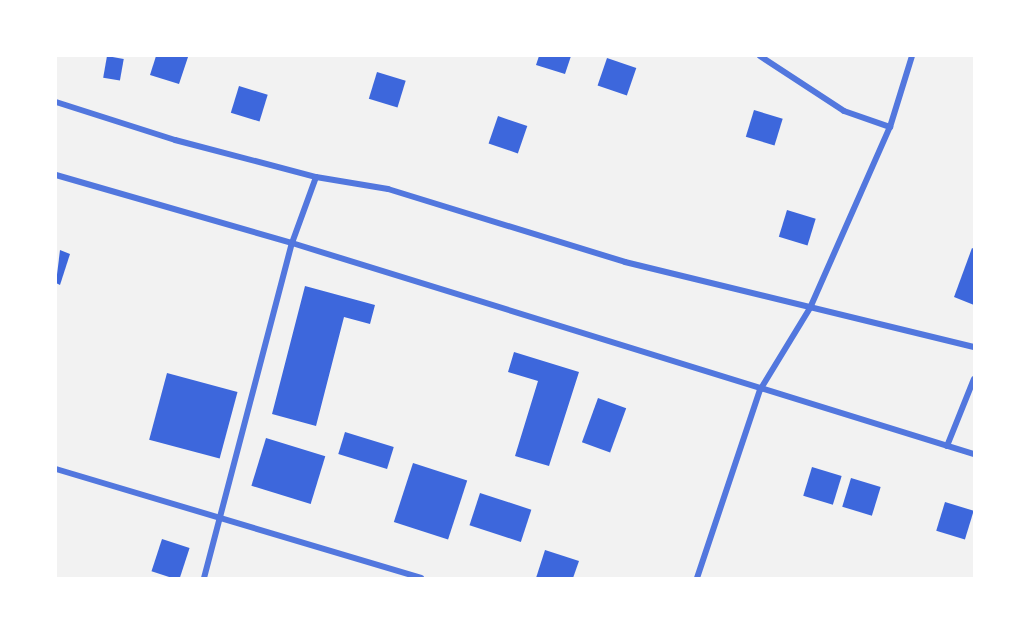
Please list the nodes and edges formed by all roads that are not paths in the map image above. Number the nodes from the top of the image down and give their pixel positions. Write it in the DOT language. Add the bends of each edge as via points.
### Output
graph roads {
  1 [pos="760,56"];
  2 [pos="912,56"];
  3 [pos="56,102"];
  4 [pos="890,127"];
  5 [pos="56,175"];
  6 [pos="316,177"];
  7 [pos="292,243"];
  8 [pos="810,308"];
  9 [pos="975,347"];
  10 [pos="975,379"];
  11 [pos="760,390"];
  12 [pos="947,446"];
  13 [pos="975,454"];
  14 [pos="56,469"];
  15 [pos="220,516"];
  16 [pos="204,579"];
  17 [pos="421,579"];
  18 [pos="697,579"];
  1 -- 4 [label="street" via="844,111"];
  2 -- 4 [label="street"];
  3 -- 6 [label="street" via="176,140"];
  4 -- 8 [label="street"];
  5 -- 7 [label="street"];
  6 -- 7 [label="street"];
  6 -- 8 [label="street" via="388,189 625,261"];
  7 -- 11 [label="street"];
  7 -- 15 [label="street"];
  8 -- 9 [label="street"];
  8 -- 11 [label="street"];
  10 -- 12 [label="street"];
  11 -- 12 [label="street"];
  11 -- 18 [label="street"];
  12 -- 13 [label="street"];
  14 -- 15 [label="street"];
  15 -- 16 [label="street"];
  15 -- 17 [label="street"];
}
